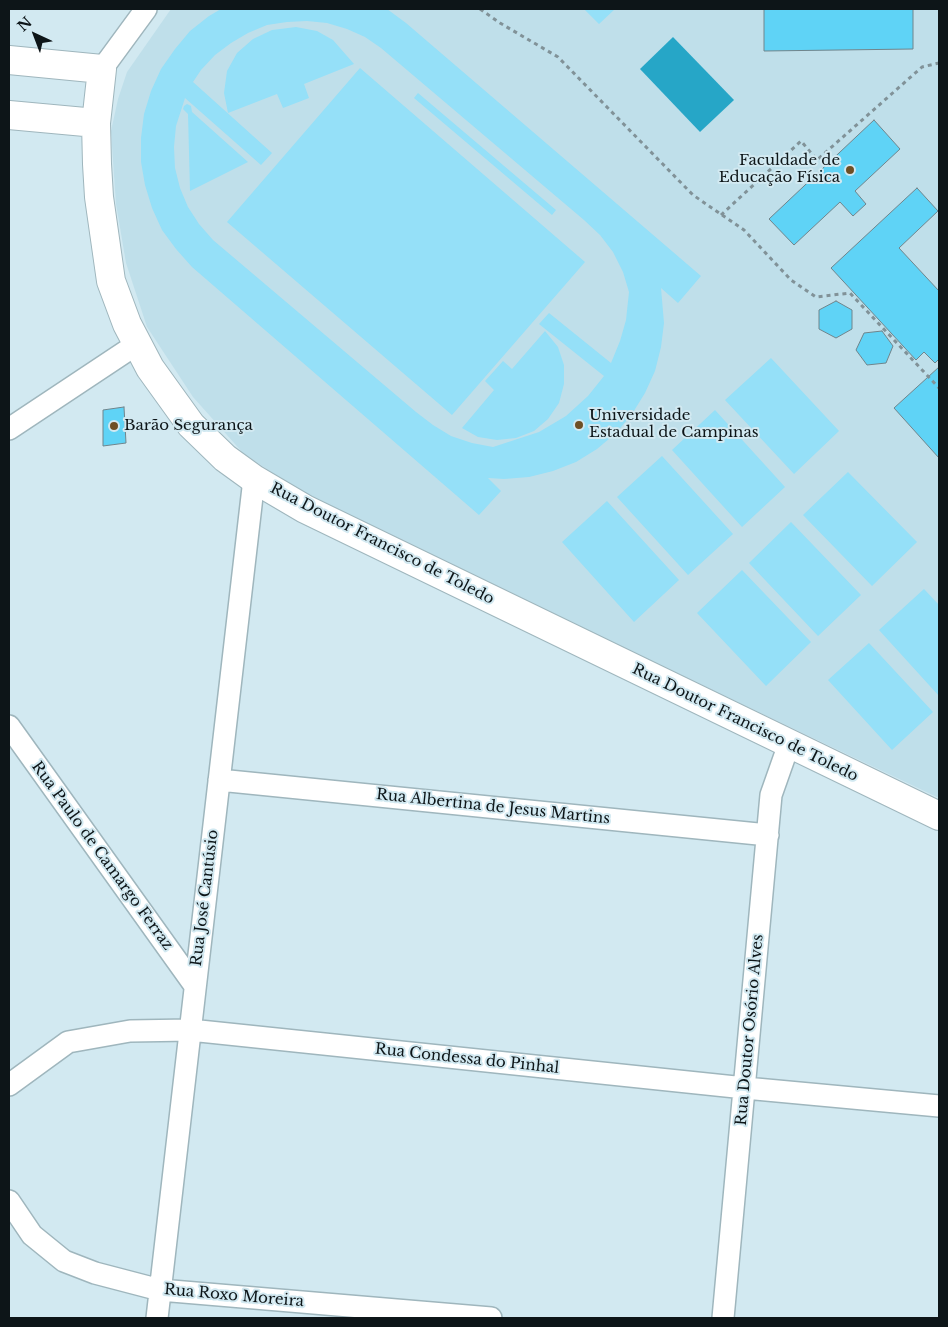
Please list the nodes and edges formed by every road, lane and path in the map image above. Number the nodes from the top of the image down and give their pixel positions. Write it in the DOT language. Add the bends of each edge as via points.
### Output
graph roads {
  1 [pos="146,9"];
  2 [pos="480,9"];
  3 [pos="9,60"];
  4 [pos="939,63"];
  5 [pos="102,69"];
  6 [pos="9,115"];
  7 [pos="96,123"];
  8 [pos="721,215"];
  9 [pos="137,344"];
  10 [pos="939,388"];
  11 [pos="9,429"];
  12 [pos="254,479"];
  13 [pos="9,726"];
  14 [pos="789,744"];
  15 [pos="219,780"];
  16 [pos="939,816"];
  17 [pos="768,834"];
  18 [pos="195,986"];
  19 [pos="190,1030"];
  20 [pos="9,1085"];
  21 [pos="745,1088"];
  22 [pos="939,1106"];
  23 [pos="9,1201"];
  24 [pos="160,1290"];
  25 [pos="157,1318"];
  26 [pos="491,1318"];
  27 [pos="723,1318"];
  1 -- 5 [label="street, Rua Doutor Francisco de Toledo"];
  2 -- 8 [label="path" via="558,57 692,195"];
  3 -- 5 [label="main road"];
  4 -- 8 [label="path" via="922,67 817,160 801,141"];
  5 -- 7 [label="main road, Rua Doutor Francisco de Toledo"];
  6 -- 7 [label="main road"];
  7 -- 9 [label="main road, Rua Doutor Francisco de Toledo" via="99,197 110,281"];
  8 -- 10 [label="path" via="744,230 790,280 816,297 850,294"];
  9 -- 11 [label="street"];
  9 -- 12 [label="main road, Rua Doutor Francisco de Toledo" via="191,425 225,458"];
  12 -- 14 [label="main road, Rua Doutor Francisco de Toledo" via="305,509"];
  12 -- 15 [label="street, Rua José Cantúsio"];
  13 -- 18 [label="street, Rua Paulo de Camargo Ferraz"];
  14 -- 16 [label="main road, Rua Doutor Francisco de Toledo"];
  14 -- 17 [label="street, Rua Doutor Osório Alves" via="772,795"];
  15 -- 17 [label="street, Rua Albertina de Jesus Martins"];
  15 -- 18 [label="street, Rua José Cantúsio"];
  17 -- 21 [label="street, Rua Doutor Osório Alves"];
  18 -- 19 [label="street, Rua José Cantúsio"];
  19 -- 20 [label="street, Rua Condessa do Pinhal" via="130,1031 68,1042"];
  19 -- 21 [label="street, Rua Condessa do Pinhal"];
  19 -- 24 [label="street, Rua José Cantúsio"];
  21 -- 22 [label="street, Rua Condessa do Pinhal"];
  21 -- 27 [label="street, Rua Doutor Osório Alves"];
  23 -- 24 [label="street, Rua Roxo Moreira" via="32,1234 64,1261 95,1273"];
  24 -- 25 [label="street, Rua José Cantúsio"];
  24 -- 26 [label="street, Rua Roxo Moreira"];
}
